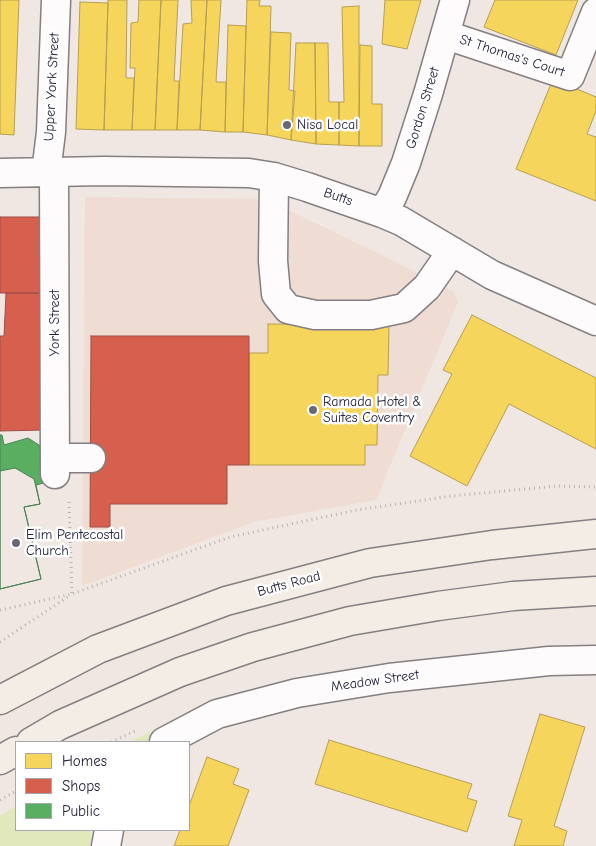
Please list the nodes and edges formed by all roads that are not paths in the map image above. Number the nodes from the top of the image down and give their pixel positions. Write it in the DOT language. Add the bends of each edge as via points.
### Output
graph roads {
  1 [pos="56,0"];
  2 [pos="455,0"];
  3 [pos="596,12"];
  4 [pos="446,35"];
  5 [pos="0,173"];
  6 [pos="50,173"];
  7 [pos="274,177"];
  8 [pos="382,213"];
  9 [pos="452,251"];
  10 [pos="596,321"];
  11 [pos="91,458"];
  12 [pos="596,534"];
  13 [pos="596,591"];
  14 [pos="596,660"];
  15 [pos="0,700"];
  16 [pos="32,741"];
  17 [pos="166,741"];
  18 [pos="15,752"];
  19 [pos="0,760"];
  20 [pos="109,831"];
  21 [pos="106,846"];
  1 -- 6 [label="street, Upper York Street"];
  2 -- 4 [label="street, Gordon Street"];
  3 -- 4 [label="street, St Thomas's Court" via="570,76"];
  4 -- 8 [label="street, Gordon Street" via="406,163"];
  5 -- 6 [label="street, Butts"];
  6 -- 7 [label="street, Butts" via="249,173"];
  6 -- 11 [label="street, York Street" via="55,466"];
  7 -- 8 [label="street, Butts"];
  7 -- 9 [label="street" via="272,261 276,294 288,309 316,315 371,315 404,308 427,287"];
  8 -- 9 [label="street, Butts"];
  9 -- 10 [label="street, Butts" via="492,275"];
  12 -- 15 [label="main road, Butts Road" via="370,562 226,601 98,649"];
  13 -- 16 [label="main road" via="513,596 350,621 253,647 180,672 60,725"];
  14 -- 17 [label="street, Meadow Street" via="549,661 389,678 297,693 217,714"];
  18 -- 19 [label="main road"];
  20 -- 21 [label="street"];
}
